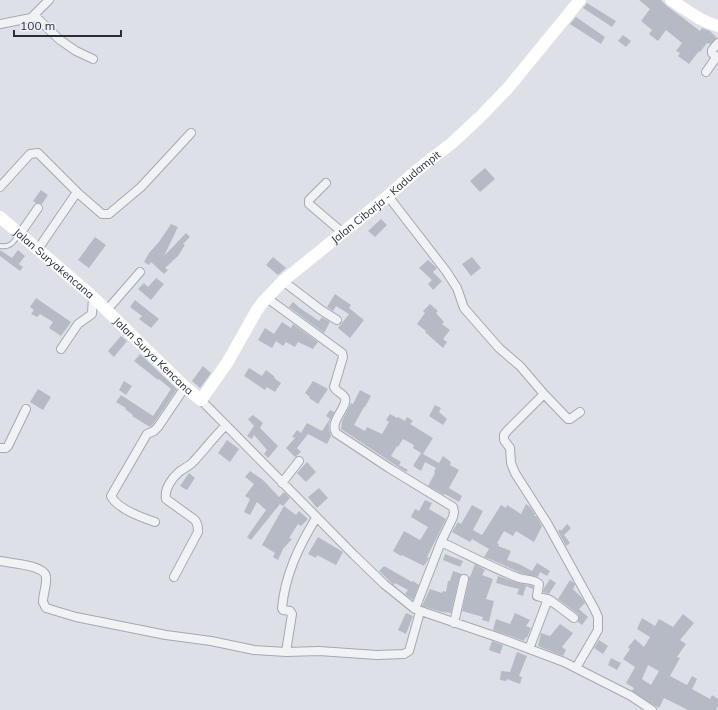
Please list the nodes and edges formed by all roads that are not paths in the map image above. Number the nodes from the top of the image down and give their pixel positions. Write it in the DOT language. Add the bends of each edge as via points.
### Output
graph roads {
  1 [pos="49,0"];
  2 [pos="580,0"];
  3 [pos="671,0"];
  4 [pos="32,16"];
  5 [pos="0,24"];
  6 [pos="718,26"];
  7 [pos="718,43"];
  8 [pos="93,59"];
  9 [pos="706,72"];
  10 [pos="191,133"];
  11 [pos="326,183"];
  12 [pos="0,187"];
  13 [pos="78,193"];
  14 [pos="388,196"];
  15 [pos="38,208"];
  16 [pos="0,217"];
  17 [pos="342,232"];
  18 [pos="20,234"];
  19 [pos="0,246"];
  20 [pos="38,249"];
  21 [pos="140,272"];
  22 [pos="283,281"];
  23 [pos="93,297"];
  24 [pos="267,298"];
  25 [pos="107,310"];
  26 [pos="337,320"];
  27 [pos="61,349"];
  28 [pos="185,387"];
  29 [pos="544,394"];
  30 [pos="201,400"];
  31 [pos="26,409"];
  32 [pos="580,412"];
  33 [pos="226,425"];
  34 [pos="0,448"];
  35 [pos="300,461"];
  36 [pos="282,483"];
  37 [pos="316,518"];
  38 [pos="155,522"];
  39 [pos="441,542"];
  40 [pos="0,561"];
  41 [pos="174,577"];
  42 [pos="464,579"];
  43 [pos="548,599"];
  44 [pos="418,611"];
  45 [pos="574,618"];
  46 [pos="454,623"];
  47 [pos="529,649"];
  48 [pos="286,652"];
  49 [pos="576,668"];
  50 [pos="652,710"];
  1 -- 4 [label="street"];
  2 -- 14 [label="street, Jalan Cibarja - Kadudampit" via="508,88 480,117"];
  3 -- 6 [label="street" via="698,19"];
  4 -- 5 [label="street"];
  4 -- 8 [label="street" via="38,17 60,40"];
  7 -- 9 [label="street" via="712,50 716,57"];
  10 -- 13 [label="street" via="141,187 108,214 102,214"];
  11 -- 17 [label="street" via="309,200 309,204"];
  12 -- 13 [label="street" via="33,152 38,153"];
  13 -- 20 [label="street"];
  14 -- 17 [label="street, Jalan Cibarja - Kadudampit"];
  14 -- 29 [label="street" via="446,271 464,308"];
  15 -- 18 [label="street"];
  16 -- 18 [label="street, Jalan Suryakencana"];
  17 -- 22 [label="street, Jalan Cibarja - Kadudampit"];
  18 -- 19 [label="lane" via="11,245"];
  18 -- 20 [label="street, Jalan Suryakencana"];
  20 -- 23 [label="street, Jalan Suryakencana"];
  21 -- 25 [label="street"];
  22 -- 24 [label="street, Jalan Cibarja - Kadudampit"];
  22 -- 26 [label="street" via="314,306"];
  23 -- 25 [label="street, Jalan Suryakencana"];
  23 -- 27 [label="street" via="92,314 78,324"];
  24 -- 30 [label="street, Jalan Cibarja - Kadudampit" via="257,310 227,364"];
  24 -- 39 [label="street" via="342,353 334,387 345,401 334,426 336,433 453,507 453,517"];
  25 -- 28 [label="street, Jalan Surya Kencana"];
  28 -- 30 [label="street, Jalan Surya Kencana"];
  28 -- 38 [label="street" via="154,432 147,434 111,496 122,508"];
  29 -- 32 [label="street" via="568,419"];
  29 -- 49 [label="street" via="507,431 504,440 510,448 515,473 547,523 598,617 598,630"];
  30 -- 33 [label="street"];
  31 -- 34 [label="street" via="8,446"];
  33 -- 36 [label="street"];
  33 -- 41 [label="street" via="194,461 180,471 165,493 166,499 195,520 198,527 198,532"];
  35 -- 36 [label="street"];
  36 -- 37 [label="street"];
  37 -- 44 [label="street" via="384,584"];
  37 -- 48 [label="street" via="303,539 286,582 282,608 292,614"];
  39 -- 43 [label="street" via="501,572 524,580 536,581 539,584 537,596"];
  39 -- 44 [label="street"];
  40 -- 48 [label="street" via="33,567 44,572 46,577 43,600 46,608 166,635 254,650"];
  42 -- 46 [label="street"];
  43 -- 45 [label="street"];
  43 -- 47 [label="street"];
  44 -- 46 [label="street"];
  44 -- 48 [label="street" via="409,651 404,654"];
  46 -- 47 [label="street"];
  47 -- 49 [label="street"];
  49 -- 50 [label="street" via="631,696"];
}
